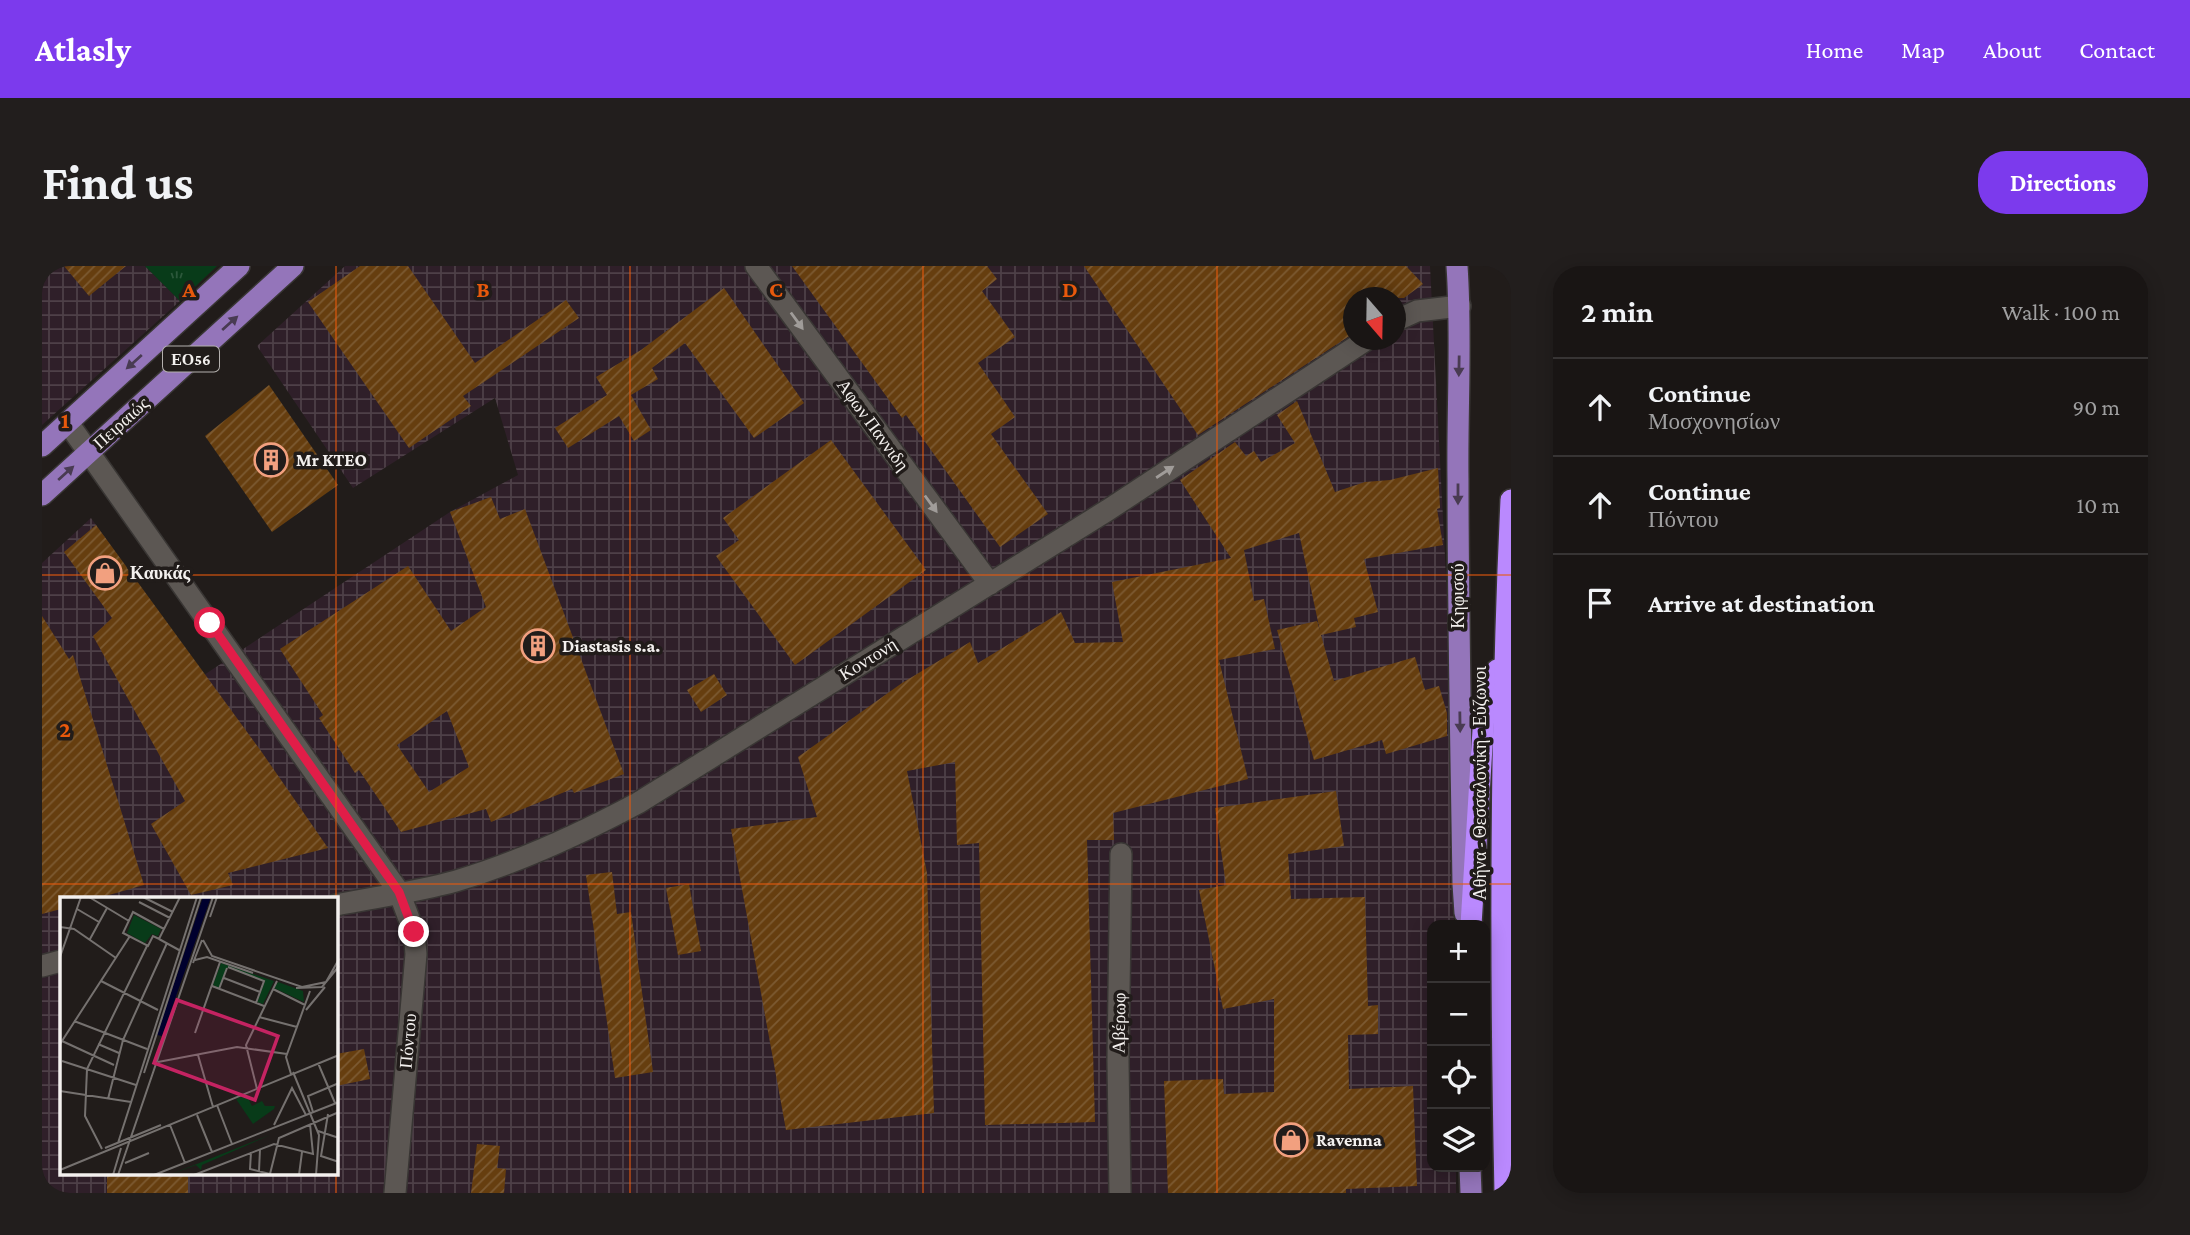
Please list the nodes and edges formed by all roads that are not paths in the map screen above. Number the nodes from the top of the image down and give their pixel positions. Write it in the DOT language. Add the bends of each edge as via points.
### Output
graph roads {
  1 [pos="239,266"];
  2 [pos="293,266"];
  3 [pos="756,266"];
  4 [pos="1457,266"];
  5 [pos="1466,266"];
  6 [pos="1460,306"];
  7 [pos="1406,316"];
  8 [pos="1351,350"];
  9 [pos="68,423"];
  10 [pos="42,446"];
  11 [pos="89,452"];
  12 [pos="42,495"];
  13 [pos="1511,500"];
  14 [pos="990,584"];
  15 [pos="1504,645"];
  16 [pos="1122,854"];
  17 [pos="399,892"];
  18 [pos="338,905"];
  19 [pos="1468,920"];
  20 [pos="1469,920"];
  21 [pos="60,961"];
  22 [pos="42,966"];
  23 [pos="1471,1172"];
  24 [pos="395,1193"];
  25 [pos="1120,1193"];
  26 [pos="1471,1193"];
  27 [pos="1505,1193"];
  1 -- 9 [label="main road, Πειραιώς / ΕΟ56, one-way"];
  11 -- 2 [label="main road, Πειραιώς / ΕΟ56, one-way"];
  3 -- 14 [label="street, Αφων Παννιδη, one-way"];
  4 -- 6 [label="main road, Κηφισού"];
  5 -- 6 [label="main road"];
  6 -- 7 [label="street"];
  6 -- 19 [label="main road, Κηφισού, one-way" via="1458,601 1463,884"];
  14 -- 8 [label="street, Κοντονή, one-way"];
  9 -- 10 [label="main road, Πειραιώς / ΕΟ56"];
  9 -- 11 [label="street, Πόντου"];
  12 -- 11 [label="main road, Πειραιώς / ΕΟ56, one-way"];
  11 -- 17 [label="street, Πόντου"];
  13 -- 15 [label="highway, Αθήνα - Θεσσαλονίκη - Εύζωνοι"];
  14 -- 17 [label="street, Κοντονή" via="613,816 514,862"];
  15 -- 20 [label="highway" via="1484,714"];
  15 -- 27 [label="highway, Αθήνα - Θεσσαλονίκη - Εύζωνοι"];
  16 -- 25 [label="street, Αβέρωφ"];
  17 -- 18 [label="street, Κοντονή"];
  17 -- 24 [label="street, Πόντου" via="414,932 416,954"];
  21 -- 22 [label="street"];
  23 -- 26 [label="main road"];
}
